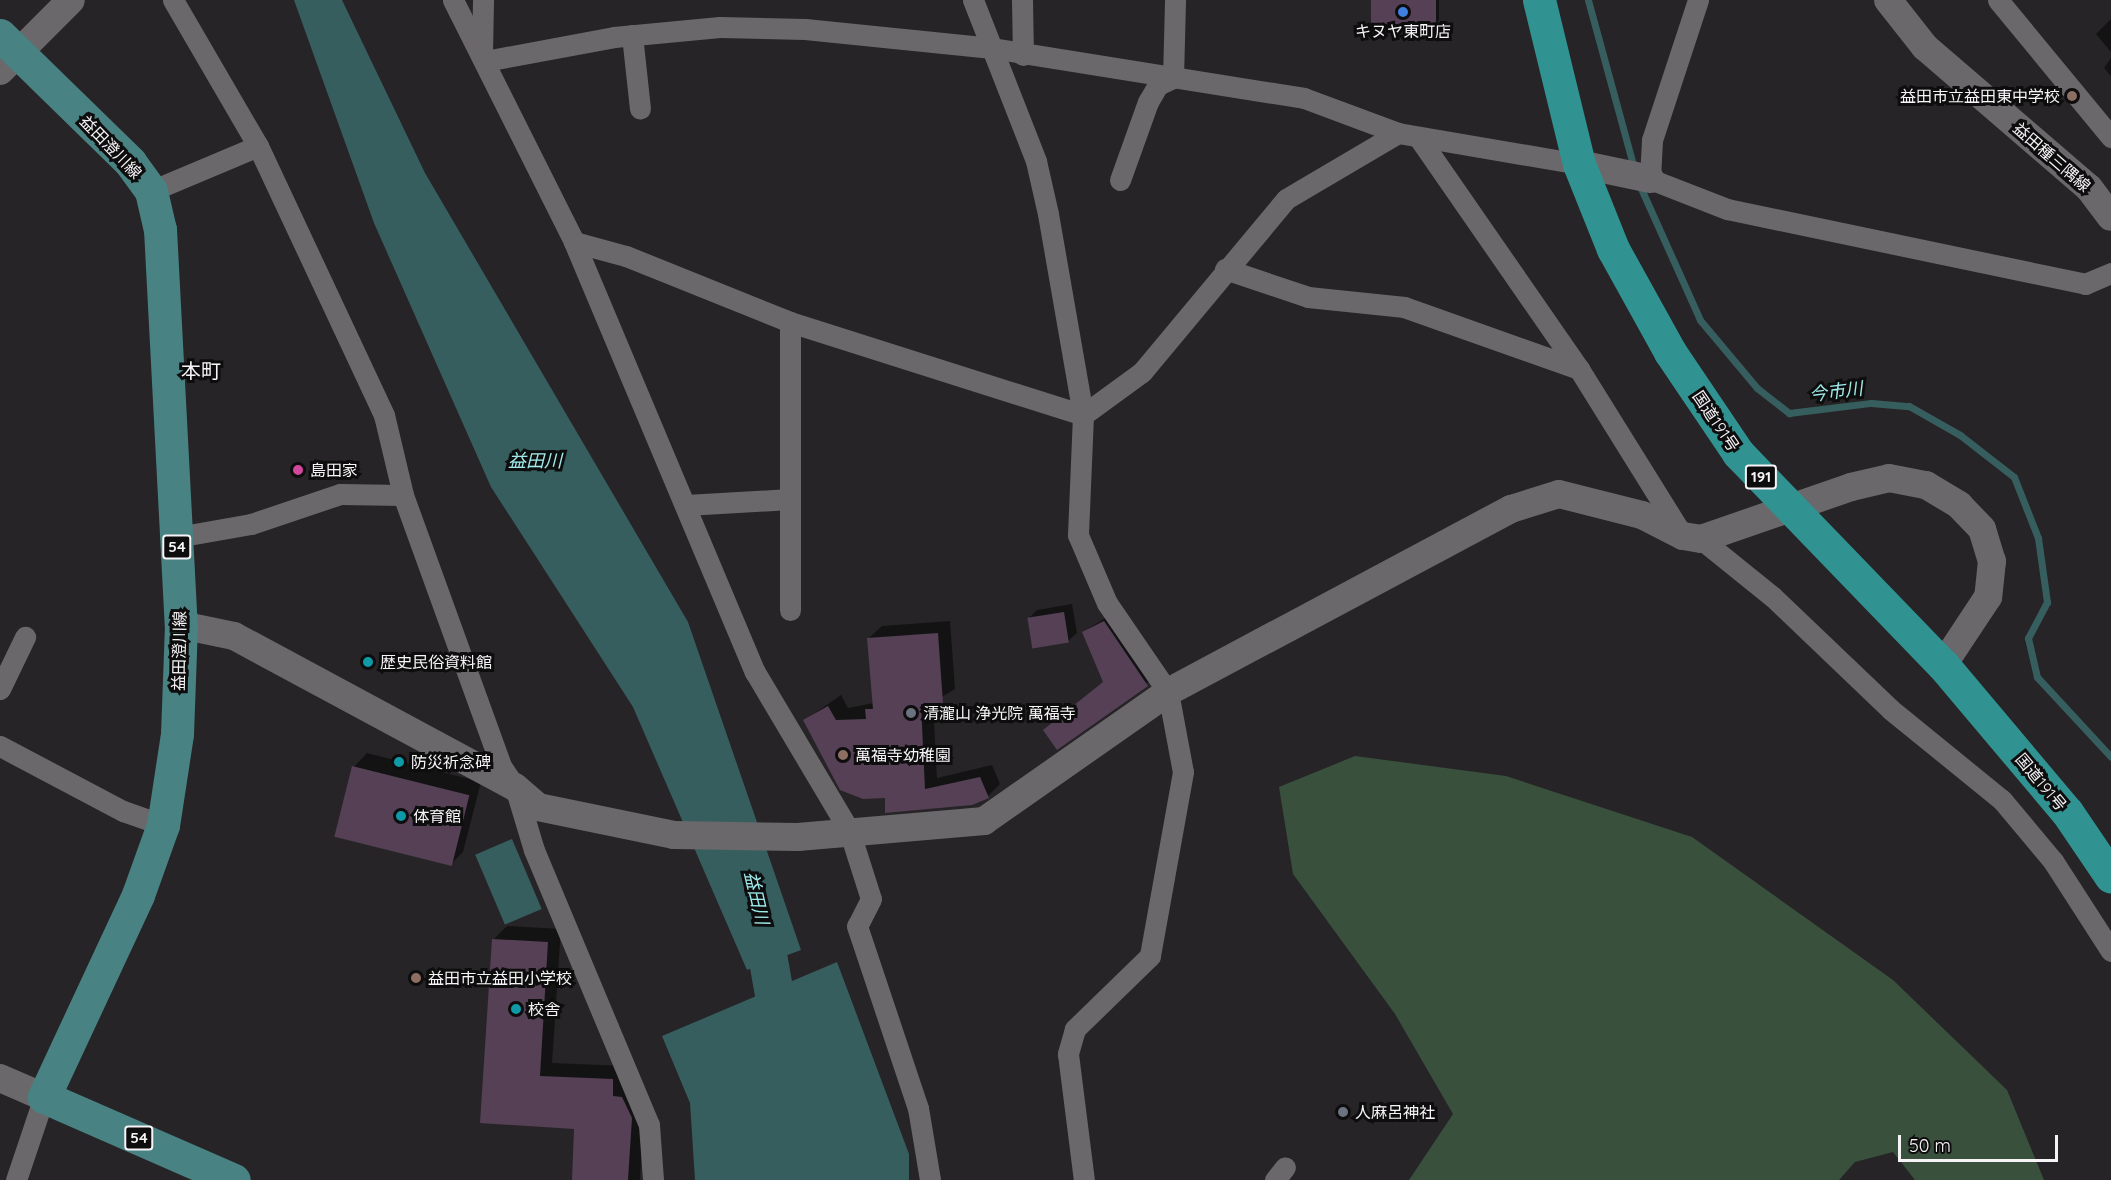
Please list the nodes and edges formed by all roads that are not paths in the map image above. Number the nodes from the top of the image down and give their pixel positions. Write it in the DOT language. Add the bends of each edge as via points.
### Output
graph roads {
  1 [pos="71,0"];
  2 [pos="173,0"];
  3 [pos="453,0"];
  4 [pos="483,0"];
  5 [pos="972,0"];
  6 [pos="1022,0"];
  7 [pos="1175,0"];
  8 [pos="1539,0"];
  9 [pos="1698,0"];
  10 [pos="1888,0"];
  11 [pos="1998,0"];
  12 [pos="632,35"];
  13 [pos="992,48"];
  14 [pos="6,53"];
  15 [pos="1023,55"];
  16 [pos="483,57"];
  17 [pos="1173,78"];
  18 [pos="640,109"];
  19 [pos="1398,133"];
  20 [pos="2111,137"];
  21 [pos="1419,138"];
  22 [pos="258,146"];
  23 [pos="1580,164"];
  24 [pos="1650,179"];
  25 [pos="1120,180"];
  26 [pos="151,191"];
  27 [pos="2111,217"];
  28 [pos="574,242"];
  29 [pos="1225,269"];
  30 [pos="2111,273"];
  31 [pos="790,321"];
  32 [pos="1578,369"];
  33 [pos="1083,415"];
  34 [pos="403,495"];
  35 [pos="790,499"];
  36 [pos="686,506"];
  37 [pos="177,537"];
  38 [pos="1692,538"];
  39 [pos="790,610"];
  40 [pos="181,625"];
  41 [pos="25,637"];
  42 [pos="1943,665"];
  43 [pos="0,689"];
  44 [pos="1168,692"];
  45 [pos="0,746"];
  46 [pos="515,787"];
  47 [pos="163,825"];
  48 [pos="849,830"];
  49 [pos="2111,877"];
  50 [pos="2111,951"];
  51 [pos="0,1078"];
  52 [pos="44,1096"];
  53 [pos="16,1180"];
  54 [pos="234,1180"];
  55 [pos="653,1180"];
  56 [pos="930,1180"];
  57 [pos="1084,1180"];
  1 -- 14 [label="street"];
  2 -- 22 [label="street"];
  3 -- 16 [label="street"];
  4 -- 16 [label="street"];
  5 -- 13 [label="street"];
  6 -- 15 [label="street"];
  7 -- 17 [label="street"];
  8 -- 23 [label="highway, 国道191号 / 191"];
  9 -- 24 [label="street" via="1652,140"];
  10 -- 27 [label="street, 益田種三隅線" via="1925,47 2089,188"];
  11 -- 20 [label="street"];
  12 -- 13 [label="street" via="720,27 805,29"];
  12 -- 16 [label="street"];
  12 -- 18 [label="street"];
  13 -- 15 [label="street"];
  13 -- 33 [label="street" via="1036,161"];
  14 -- 26 [label="main road, 益田澄川線 / 54" via="130,162"];
  15 -- 17 [label="street"];
  16 -- 28 [label="street"];
  17 -- 19 [label="street" via="1304,98"];
  17 -- 25 [label="street" via="1158,85 1148,102"];
  19 -- 21 [label="street"];
  19 -- 29 [label="street" via="1286,199"];
  21 -- 23 [label="street"];
  21 -- 32 [label="street"];
  22 -- 26 [label="street"];
  22 -- 34 [label="street" via="384,415"];
  23 -- 24 [label="street"];
  23 -- 42 [label="highway, 国道191号 / 191" via="1613,249 1670,352 1738,453"];
  24 -- 30 [label="street" via="1727,209 2085,284"];
  26 -- 37 [label="main road, 益田澄川線 / 54" via="160,229"];
  28 -- 31 [label="street" via="626,256"];
  28 -- 36 [label="street"];
  29 -- 32 [label="street" via="1308,297 1404,307"];
  29 -- 33 [label="street" via="1142,372"];
  31 -- 33 [label="street"];
  31 -- 35 [label="street"];
  32 -- 38 [label="street"];
  33 -- 44 [label="street" via="1076,498 1088,568"];
  34 -- 37 [label="street" via="340,494 251,524"];
  34 -- 46 [label="street" via="501,766"];
  35 -- 36 [label="street"];
  35 -- 39 [label="street"];
  36 -- 48 [label="street" via="755,672"];
  37 -- 40 [label="main road, 益田澄川線 / 54"];
  38 -- 42 [label="street" via="1889,478 1926,485 1959,505 1982,529 1992,561 1988,597"];
  38 -- 44 [label="street" via="1642,516 1559,494 1510,508"];
  38 -- 50 [label="street" via="1773,597 1890,709 2002,800 2053,861"];
  40 -- 46 [label="street" via="234,636"];
  40 -- 47 [label="main road, 益田澄川線 / 54" via="177,734"];
  41 -- 43 [label="street"];
  42 -- 49 [label="highway, 国道191号 / 191" via="2067,812"];
  44 -- 48 [label="street" via="984,821"];
  44 -- 57 [label="street" via="1183,772 1150,956 1075,1029 1068,1054"];
  45 -- 47 [label="street" via="123,811"];
  46 -- 48 [label="street" via="538,807 605,825 674,835 798,837"];
  46 -- 55 [label="street" via="534,850 649,1125"];
  47 -- 52 [label="main road, 益田澄川線 / 54" via="138,895"];
  48 -- 56 [label="street" via="872,899 857,926 918,1108"];
  51 -- 52 [label="street"];
  52 -- 53 [label="street"];
  52 -- 54 [label="main road, 54"];
}
